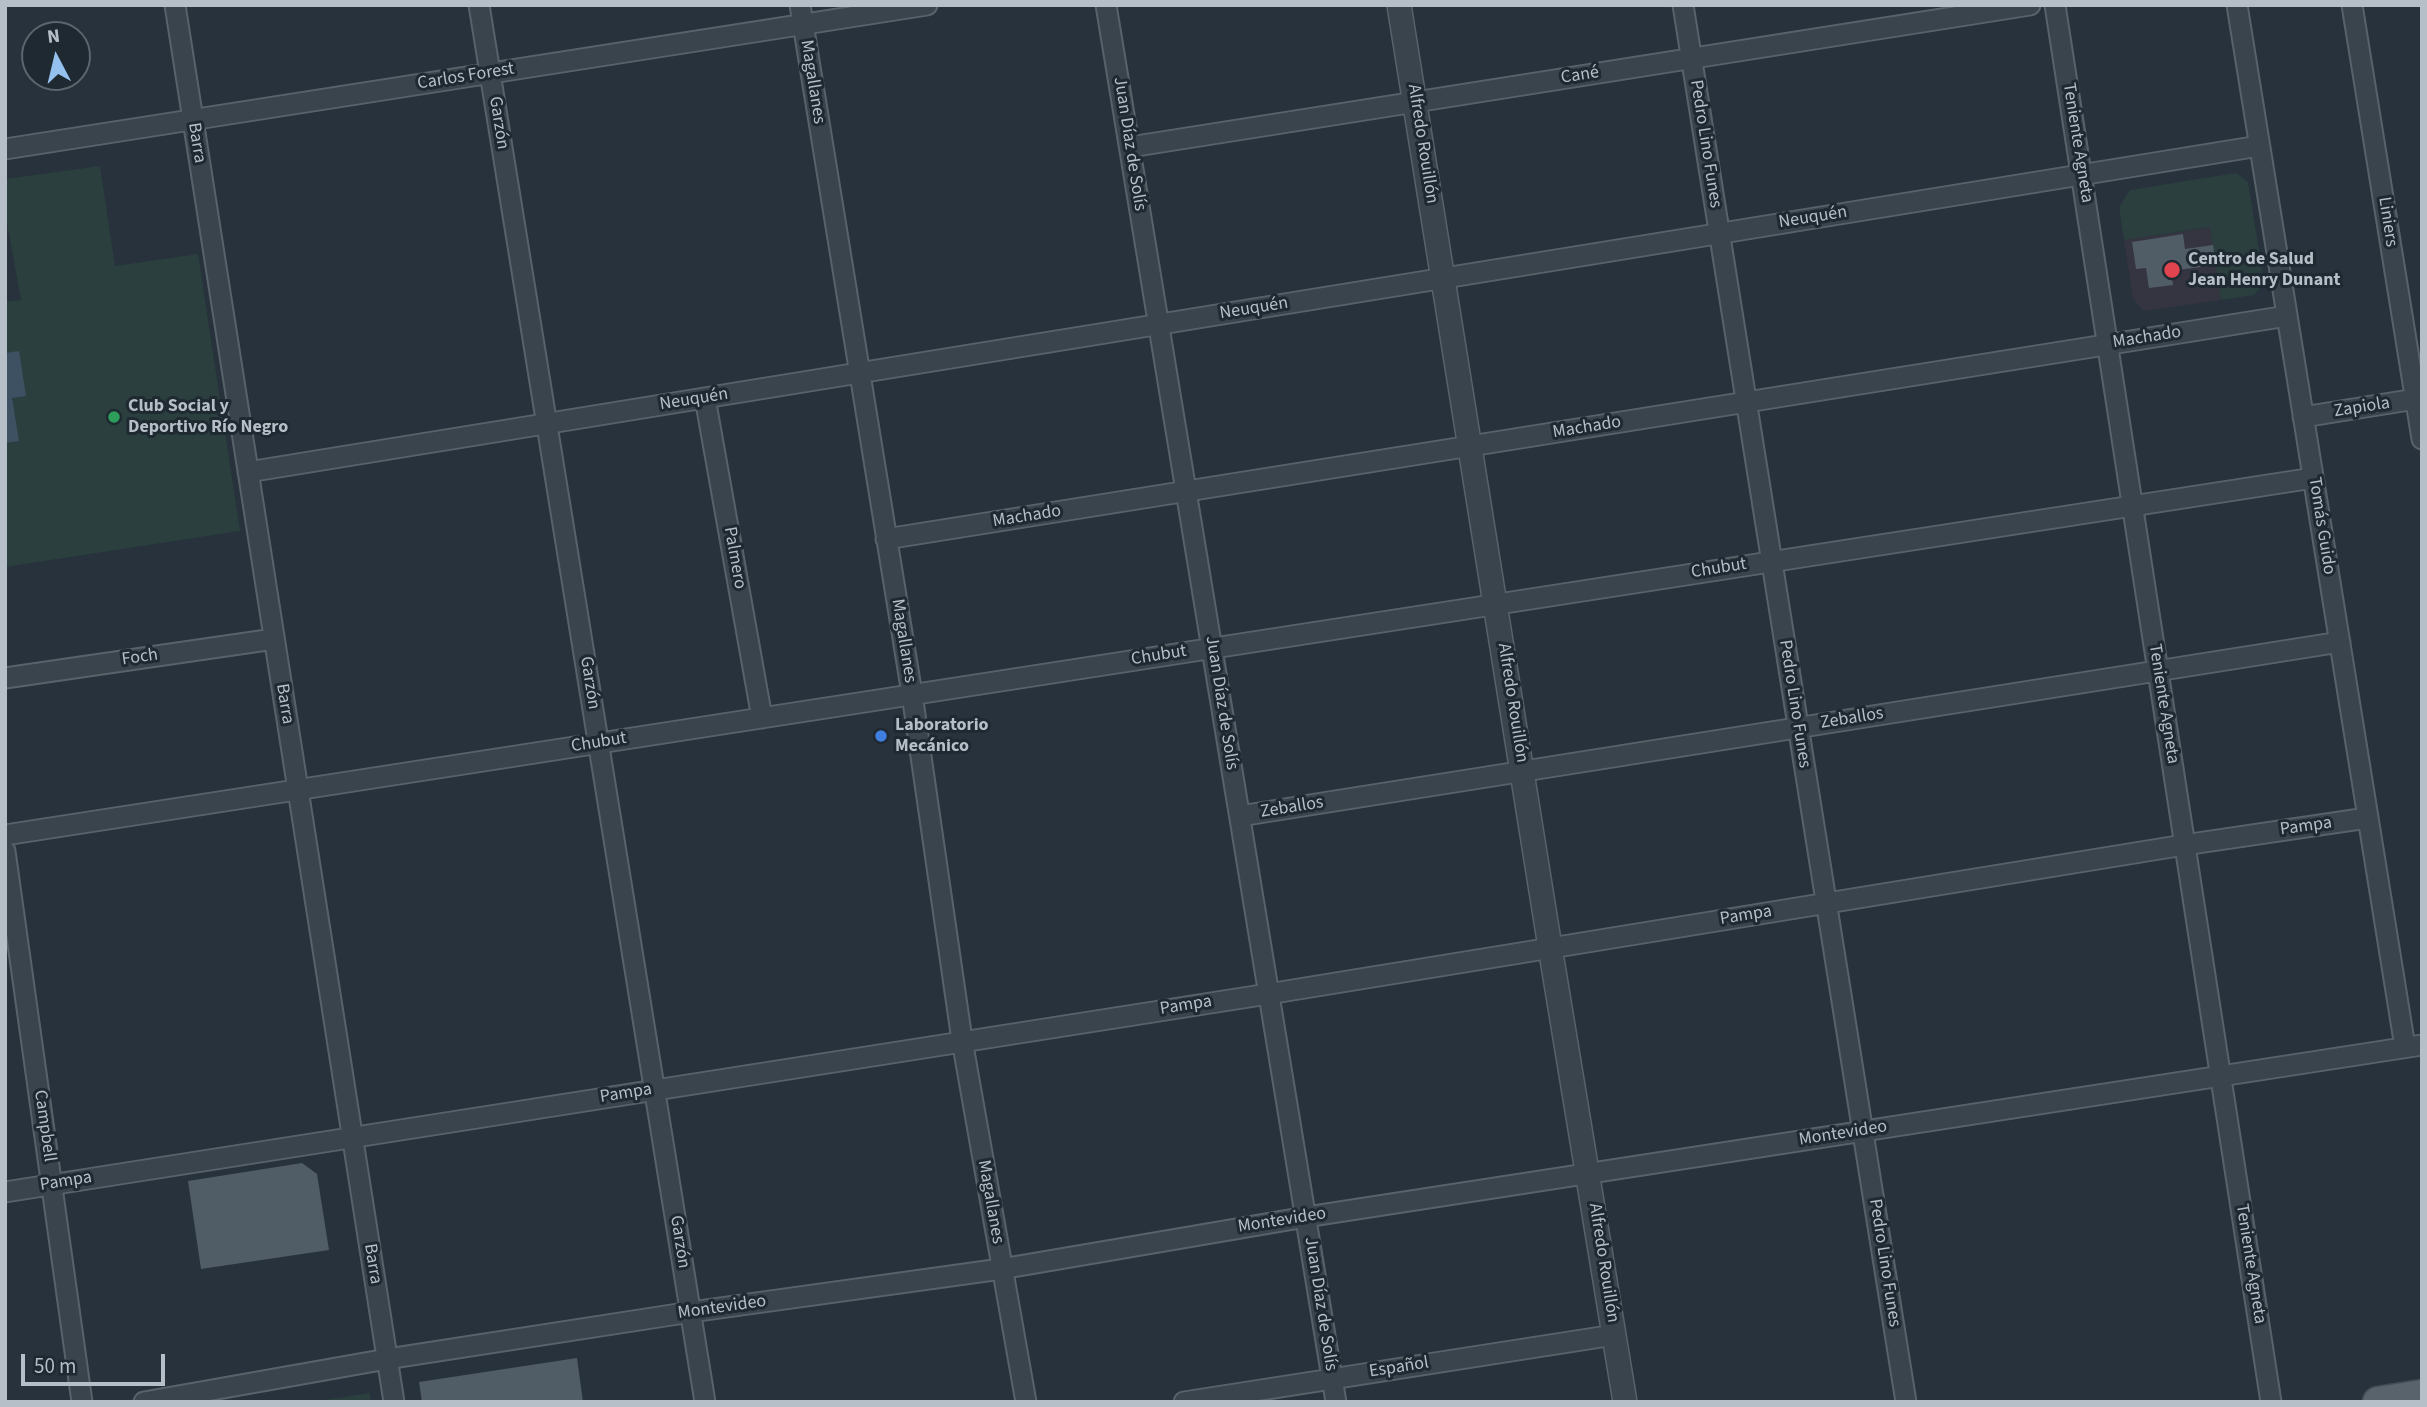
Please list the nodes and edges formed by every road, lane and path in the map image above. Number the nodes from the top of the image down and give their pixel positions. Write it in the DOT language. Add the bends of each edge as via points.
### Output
graph roads {
  1 [pos="174,5"];
  2 [pos="479,5"];
  3 [pos="927,5"];
  4 [pos="1107,5"];
  5 [pos="1399,5"];
  6 [pos="1683,5"];
  7 [pos="2030,5"];
  8 [pos="2055,5"];
  9 [pos="2237,5"];
  10 [pos="2352,5"];
  11 [pos="802,15"];
  12 [pos="1691,58"];
  13 [pos="490,74"];
  14 [pos="1415,102"];
  15 [pos="192,120"];
  16 [pos="2259,146"];
  17 [pos="1130,147"];
  18 [pos="5,149"];
  19 [pos="2081,173"];
  20 [pos="1719,233"];
  21 [pos="1443,278"];
  22 [pos="2287,316"];
  23 [pos="1159,324"];
  24 [pos="2108,344"];
  25 [pos="859,373"];
  26 [pos="705,398"];
  27 [pos="2419,399"];
  28 [pos="1746,402"];
  29 [pos="2303,417"];
  30 [pos="547,424"];
  31 [pos="2422,439"];
  32 [pos="1471,446"];
  33 [pos="248,472"];
  34 [pos="2313,478"];
  35 [pos="1186,492"];
  36 [pos="2133,505"];
  37 [pos="886,540"];
  38 [pos="1772,561"];
  39 [pos="1496,604"];
  40 [pos="274,639"];
  41 [pos="2340,642"];
  42 [pos="1212,648"];
  43 [pos="2158,671"];
  44 [pos="5,678"];
  45 [pos="912,694"];
  46 [pos="762,718"];
  47 [pos="1798,728"];
  48 [pos="598,743"];
  49 [pos="1523,771"];
  50 [pos="298,790"];
  51 [pos="1240,816"];
  52 [pos="2367,818"];
  53 [pos="5,835"];
  54 [pos="2184,845"];
  55 [pos="5,851"];
  56 [pos="1826,903"];
  57 [pos="1550,947"];
  58 [pos="1268,994"];
  59 [pos="962,1040"];
  60 [pos="2413,1046"];
  61 [pos="2221,1076"];
  62 [pos="654,1089"];
  63 [pos="1863,1131"];
  64 [pos="351,1139"];
  65 [pos="1588,1173"];
  66 [pos="52,1184"];
  67 [pos="5,1192"];
  68 [pos="1306,1217"];
  69 [pos="1001,1269"];
  70 [pos="691,1312"];
  71 [pos="1614,1335"];
  72 [pos="387,1359"];
  73 [pos="1332,1379"];
  74 [pos="2422,1395"];
  75 [pos="82,1402"];
  76 [pos="144,1402"];
  77 [pos="394,1402"];
  78 [pos="705,1402"];
  79 [pos="1026,1402"];
  80 [pos="1184,1402"];
  81 [pos="1336,1402"];
  82 [pos="1625,1402"];
  83 [pos="1906,1402"];
  84 [pos="2271,1402"];
  85 [pos="2378,1402"];
  1 -- 15 [label="street, Barra"];
  2 -- 13 [label="street, Garzón"];
  3 -- 11 [label="street, Carlos Forest"];
  4 -- 17 [label="street, Juan Díaz de Solís"];
  5 -- 14 [label="street, Alfredo Rouillón"];
  6 -- 12 [label="street, Pedro Lino Funes"];
  7 -- 12 [label="street, Cané"];
  8 -- 19 [label="street, Teniente Agneta"];
  9 -- 16 [label="street, Tomás Guido"];
  10 -- 27 [label="street, Liniers"];
  11 -- 13 [label="street, Carlos Forest"];
  11 -- 25 [label="street, Magallanes"];
  12 -- 14 [label="street, Cané"];
  12 -- 20 [label="street, Pedro Lino Funes"];
  13 -- 15 [label="street, Carlos Forest"];
  13 -- 30 [label="street, Garzón"];
  14 -- 17 [label="street, Cané"];
  14 -- 21 [label="street, Alfredo Rouillón"];
  15 -- 18 [label="street, Carlos Forest"];
  15 -- 33 [label="street, Barra"];
  16 -- 19 [label="street, Neuquén"];
  16 -- 22 [label="street, Tomás Guido"];
  17 -- 23 [label="street, Juan Díaz de Solís"];
  19 -- 20 [label="street, Neuquén"];
  19 -- 24 [label="street, Teniente Agneta"];
  20 -- 21 [label="street, Neuquén"];
  20 -- 28 [label="street, Pedro Lino Funes"];
  21 -- 23 [label="street, Neuquén"];
  21 -- 32 [label="street, Alfredo Rouillón"];
  22 -- 24 [label="street, Machado"];
  22 -- 29 [label="street, Tomás Guido"];
  23 -- 25 [label="street, Neuquén"];
  23 -- 35 [label="street, Juan Díaz de Solís"];
  24 -- 28 [label="street, Machado"];
  24 -- 36 [label="street, Teniente Agneta"];
  25 -- 26 [label="street, Neuquén"];
  25 -- 37 [label="street, Magallanes"];
  26 -- 30 [label="street, Neuquén"];
  26 -- 46 [label="street, Palmero"];
  27 -- 29 [label="street, Zapiola"];
  27 -- 31 [label="street, Liniers"];
  28 -- 32 [label="street, Machado"];
  28 -- 38 [label="street, Pedro Lino Funes"];
  29 -- 34 [label="street, Tomás Guido"];
  30 -- 33 [label="street, Neuquén"];
  30 -- 48 [label="street, Garzón"];
  32 -- 35 [label="street, Machado"];
  32 -- 39 [label="street, Alfredo Rouillón"];
  33 -- 40 [label="street, Barra"];
  34 -- 36 [label="street, Chubut"];
  34 -- 41 [label="street, Tomás Guido"];
  35 -- 37 [label="street, Machado"];
  35 -- 42 [label="street, Juan Díaz de Solís"];
  36 -- 38 [label="street, Chubut"];
  36 -- 43 [label="street, Teniente Agneta"];
  37 -- 45 [label="street, Magallanes"];
  38 -- 39 [label="street, Chubut"];
  38 -- 47 [label="street, Pedro Lino Funes"];
  39 -- 42 [label="street, Chubut"];
  39 -- 49 [label="street, Alfredo Rouillón"];
  40 -- 44 [label="street, Foch"];
  40 -- 50 [label="street, Barra"];
  41 -- 43 [label="street, Zeballos"];
  41 -- 52 [label="street, Tomás Guido"];
  42 -- 45 [label="street, Chubut"];
  42 -- 51 [label="street, Juan Díaz de Solís"];
  43 -- 47 [label="street, Zeballos"];
  43 -- 54 [label="street, Teniente Agneta"];
  45 -- 46 [label="street, Chubut"];
  45 -- 59 [label="street, Magallanes"];
  46 -- 48 [label="street, Chubut"];
  47 -- 49 [label="street, Zeballos"];
  47 -- 56 [label="street, Pedro Lino Funes"];
  48 -- 50 [label="street, Chubut"];
  48 -- 62 [label="street, Garzón"];
  49 -- 51 [label="street, Zeballos"];
  49 -- 57 [label="street, Alfredo Rouillón"];
  50 -- 53 [label="street, Chubut"];
  50 -- 64 [label="street, Barra"];
  51 -- 58 [label="street, Juan Díaz de Solís"];
  52 -- 54 [label="street, Pampa"];
  52 -- 60 [label="street, Tomás Guido"];
  54 -- 56 [label="street, Pampa"];
  54 -- 61 [label="street, Teniente Agneta"];
  55 -- 66 [label="street, Campbell"];
  56 -- 57 [label="street, Pampa"];
  56 -- 63 [label="street, Pedro Lino Funes"];
  57 -- 58 [label="street, Pampa"];
  57 -- 65 [label="street, Alfredo Rouillón"];
  58 -- 59 [label="street, Pampa"];
  58 -- 68 [label="street, Juan Díaz de Solís"];
  59 -- 62 [label="street, Pampa"];
  59 -- 69 [label="street, Magallanes"];
  60 -- 61 [label="street, Montevideo"];
  61 -- 63 [label="street, Montevideo"];
  61 -- 84 [label="street, Teniente Agneta"];
  62 -- 64 [label="street, Pampa"];
  62 -- 70 [label="street, Garzón"];
  63 -- 65 [label="street, Montevideo"];
  63 -- 83 [label="street, Pedro Lino Funes"];
  64 -- 66 [label="street, Pampa"];
  64 -- 72 [label="street, Barra"];
  65 -- 68 [label="street, Montevideo"];
  65 -- 71 [label="street, Alfredo Rouillón"];
  66 -- 67 [label="street, Pampa"];
  66 -- 75 [label="street, Campbell"];
  68 -- 69 [label="street, Montevideo"];
  68 -- 73 [label="street, Juan Díaz de Solís"];
  69 -- 70 [label="street, Montevideo"];
  69 -- 79 [label="street, Magallanes"];
  70 -- 72 [label="street, Montevideo"];
  70 -- 78 [label="street, Garzón"];
  71 -- 73 [label="street, Español"];
  71 -- 82 [label="street, Alfredo Rouillón"];
  72 -- 76 [label="street, Montevideo"];
  72 -- 77 [label="street, Barra"];
  73 -- 80 [label="street, Español"];
  73 -- 81 [label="street, Juan Díaz de Solís"];
  74 -- 85 [label="main road"];
}
